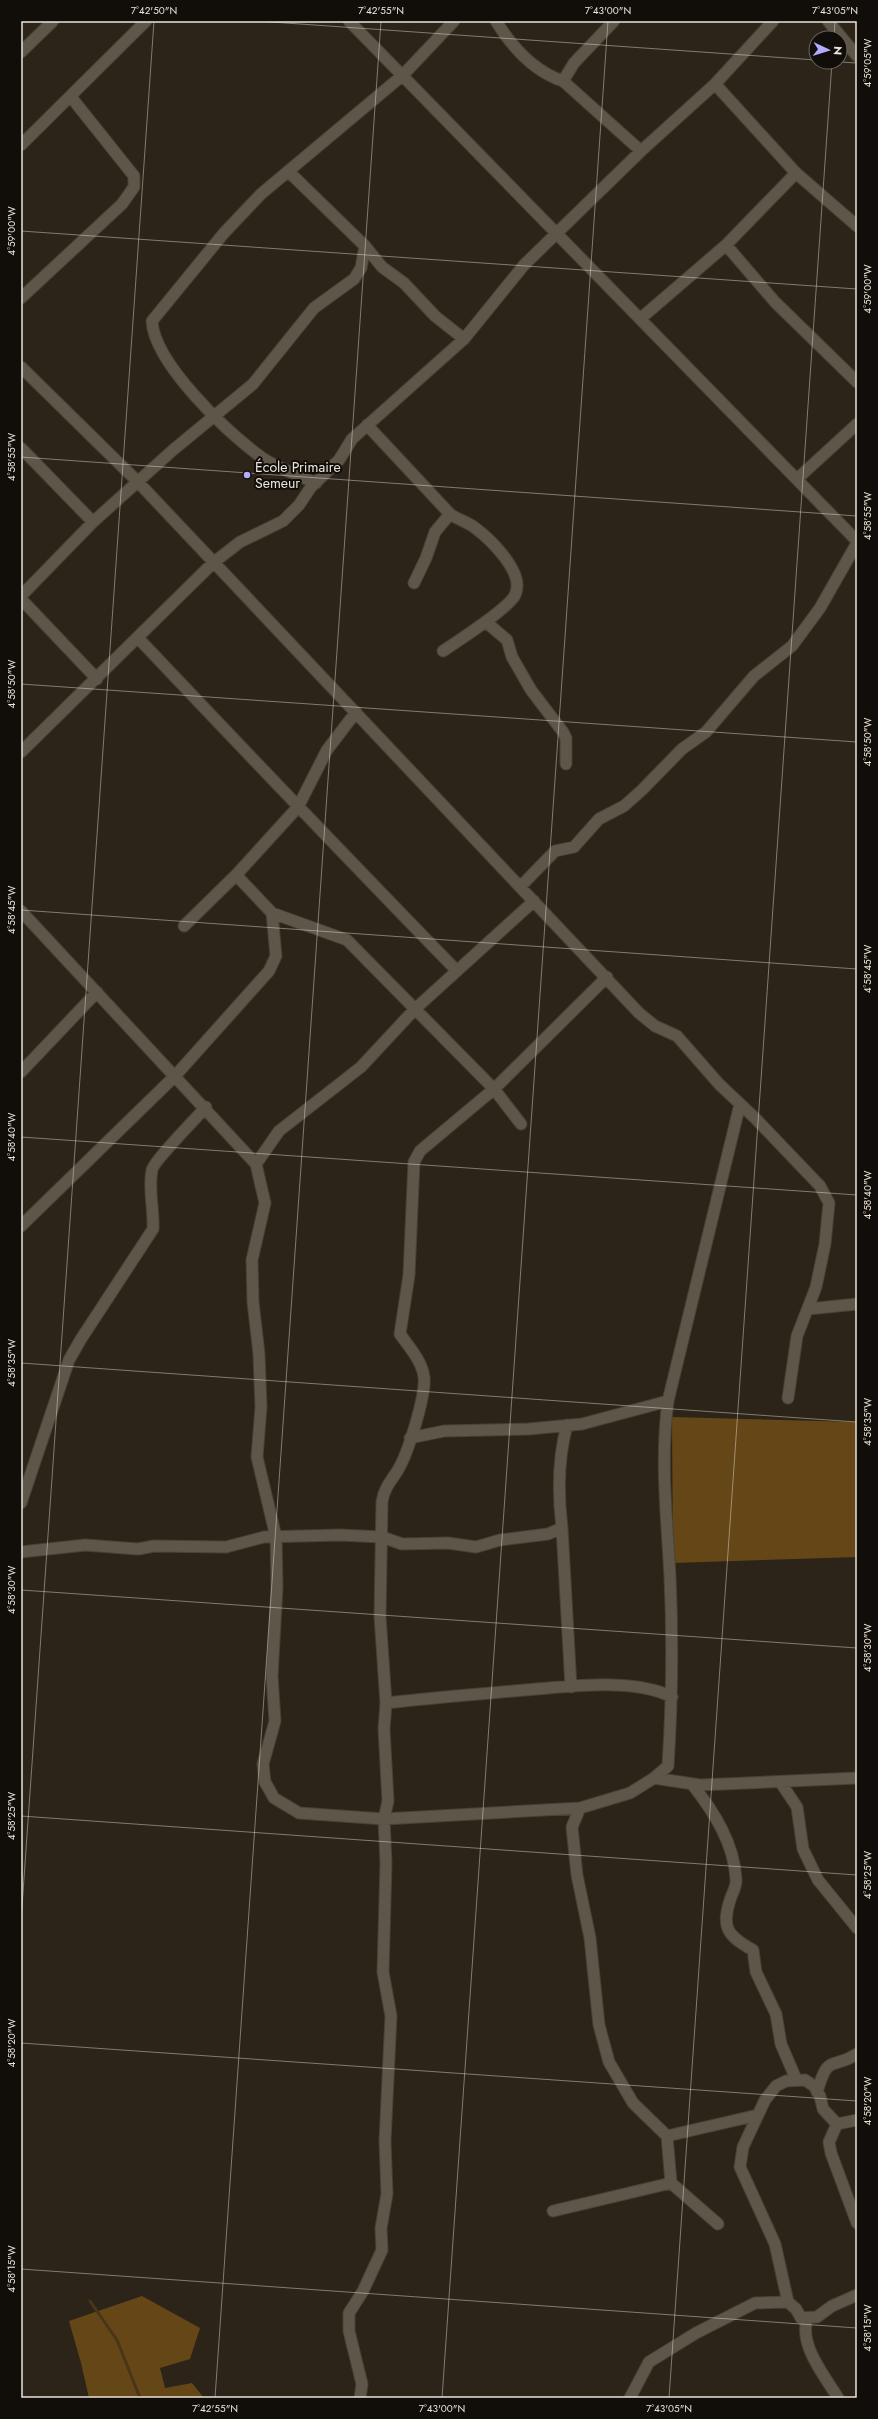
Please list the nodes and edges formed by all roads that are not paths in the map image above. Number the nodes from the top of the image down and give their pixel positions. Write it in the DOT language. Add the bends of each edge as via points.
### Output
graph roads {
  1 [pos="53,21"];
  2 [pos="146,21"];
  3 [pos="349,21"];
  4 [pos="454,21"];
  5 [pos="496,21"];
  6 [pos="614,21"];
  7 [pos="773,21"];
  8 [pos="828,21"];
  9 [pos="21,51"];
  10 [pos="857,56"];
  11 [pos="404,75"];
  12 [pos="563,81"];
  13 [pos="715,84"];
  14 [pos="71,97"];
  15 [pos="21,145"];
  16 [pos="641,151"];
  17 [pos="289,172"];
  18 [pos="796,172"];
  19 [pos="857,226"];
  20 [pos="558,233"];
  21 [pos="726,245"];
  22 [pos="365,246"];
  23 [pos="21,298"];
  24 [pos="640,318"];
  25 [pos="464,339"];
  26 [pos="21,367"];
  27 [pos="857,382"];
  28 [pos="215,417"];
  29 [pos="857,424"];
  30 [pos="367,425"];
  31 [pos="21,448"];
  32 [pos="797,479"];
  33 [pos="138,482"];
  34 [pos="316,482"];
  35 [pos="450,514"];
  36 [pos="93,522"];
  37 [pos="857,542"];
  38 [pos="213,563"];
  39 [pos="414,583"];
  40 [pos="21,596"];
  41 [pos="21,599"];
  42 [pos="486,622"];
  43 [pos="139,639"];
  44 [pos="442,651"];
  45 [pos="97,679"];
  46 [pos="356,712"];
  47 [pos="21,752"];
  48 [pos="566,764"];
  49 [pos="298,807"];
  50 [pos="236,875"];
  51 [pos="521,886"];
  52 [pos="534,901"];
  53 [pos="21,911"];
  54 [pos="272,913"];
  55 [pos="184,926"];
  56 [pos="457,971"];
  57 [pos="607,977"];
  58 [pos="97,992"];
  59 [pos="415,1009"];
  60 [pos="21,1072"];
  61 [pos="175,1076"];
  62 [pos="494,1089"];
  63 [pos="740,1104"];
  64 [pos="206,1107"];
  65 [pos="521,1124"];
  66 [pos="256,1164"];
  67 [pos="21,1226"];
  68 [pos="857,1304"];
  69 [pos="808,1309"];
  70 [pos="788,1398"];
  71 [pos="668,1401"];
  72 [pos="566,1425"];
  73 [pos="410,1438"];
  74 [pos="21,1503"];
  75 [pos="562,1528"];
  76 [pos="276,1537"];
  77 [pos="382,1537"];
  78 [pos="21,1552"];
  79 [pos="571,1687"];
  80 [pos="672,1697"];
  81 [pos="386,1703"];
  82 [pos="654,1778"];
  83 [pos="857,1778"];
  84 [pos="781,1783"];
  85 [pos="692,1784"];
  86 [pos="580,1808"];
  87 [pos="384,1819"];
  88 [pos="857,1928"];
  89 [pos="857,2054"];
  90 [pos="796,2079"];
  91 [pos="817,2092"];
  92 [pos="758,2115"];
  93 [pos="857,2120"];
  94 [pos="837,2124"];
  95 [pos="667,2136"];
  96 [pos="672,2183"];
  97 [pos="554,2210"];
  98 [pos="857,2223"];
  99 [pos="718,2224"];
  100 [pos="857,2295"];
  101 [pos="788,2302"];
  102 [pos="807,2319"];
  103 [pos="360,2398"];
  104 [pos="630,2398"];
  105 [pos="838,2398"];
  1 -- 9 [label="street"];
  2 -- 14 [label="street"];
  3 -- 11 [label="street"];
  4 -- 11 [label="street"];
  5 -- 12 [label="street" via="530,63 548,76"];
  6 -- 12 [label="street" via="574,63"];
  7 -- 13 [label="street"];
  8 -- 10 [label="street"];
  11 -- 17 [label="street"];
  11 -- 20 [label="street"];
  12 -- 16 [label="street"];
  13 -- 16 [label="street"];
  13 -- 18 [label="street"];
  14 -- 15 [label="street"];
  14 -- 23 [label="street" via="134,176 134,187 122,204"];
  16 -- 20 [label="street"];
  17 -- 22 [label="street"];
  17 -- 28 [label="street" via="261,194 224,233 152,321 157,344 175,373"];
  18 -- 19 [label="street"];
  18 -- 21 [label="street"];
  20 -- 24 [label="street"];
  20 -- 25 [label="street" via="524,265"];
  21 -- 24 [label="street"];
  21 -- 27 [label="street" via="775,302"];
  22 -- 25 [label="street" via="382,267 404,282 435,316"];
  22 -- 28 [label="street" via="361,268 354,279 314,308 253,384"];
  24 -- 32 [label="street"];
  25 -- 30 [label="street"];
  26 -- 33 [label="street"];
  28 -- 33 [label="street"];
  28 -- 34 [label="street" via="261,457"];
  29 -- 32 [label="street"];
  30 -- 34 [label="street" via="352,439 339,460"];
  30 -- 35 [label="street"];
  31 -- 36 [label="street"];
  32 -- 37 [label="street"];
  33 -- 36 [label="street"];
  33 -- 38 [label="street"];
  34 -- 38 [label="street" via="299,505 282,521 240,542"];
  35 -- 39 [label="street" via="435,532"];
  35 -- 42 [label="street" via="473,527 492,543 509,563 516,579 515,596"];
  36 -- 40 [label="street"];
  37 -- 51 [label="street" via="820,608 792,646 754,676 706,732 682,749 624,806 599,819 574,847 555,851"];
  38 -- 43 [label="street"];
  38 -- 46 [label="street"];
  41 -- 45 [label="street"];
  42 -- 44 [label="street"];
  42 -- 48 [label="street" via="507,640 512,657 531,690 563,732 566,738"];
  43 -- 45 [label="street"];
  43 -- 49 [label="street" via="246,749"];
  45 -- 47 [label="street"];
  46 -- 49 [label="street" via="327,750"];
  46 -- 51 [label="street"];
  49 -- 50 [label="street"];
  49 -- 56 [label="street"];
  50 -- 54 [label="street"];
  50 -- 55 [label="street"];
  51 -- 52 [label="street"];
  52 -- 56 [label="street"];
  52 -- 57 [label="street"];
  53 -- 58 [label="street"];
  54 -- 59 [label="street" via="347,940"];
  54 -- 61 [label="street" via="276,956 269,971"];
  56 -- 59 [label="street"];
  57 -- 62 [label="street"];
  57 -- 63 [label="street" via="639,1013 655,1026 677,1036"];
  58 -- 60 [label="street"];
  58 -- 61 [label="street"];
  59 -- 62 [label="street"];
  59 -- 66 [label="street" via="361,1068 279,1131"];
  61 -- 64 [label="street"];
  61 -- 67 [label="street"];
  62 -- 65 [label="street"];
  62 -- 73 [label="street" via="420,1151 414,1162 409,1275 400,1334 419,1362 424,1377"];
  63 -- 69 [label="street" via="820,1186 829,1203 825,1244 816,1287"];
  63 -- 71 [label="street"];
  64 -- 66 [label="street"];
  64 -- 74 [label="street" via="152,1168 150,1188 154,1209 153,1228 69,1360"];
  66 -- 76 [label="street" via="266,1203 252,1260 252,1302 259,1354 261,1407 257,1457"];
  68 -- 69 [label="street"];
  69 -- 70 [label="street" via="797,1336"];
  71 -- 72 [label="street" via="582,1424"];
  71 -- 80 [label="street" via="664,1472 670,1578"];
  72 -- 73 [label="street" via="529,1429 444,1431"];
  72 -- 75 [label="street" via="562,1443"];
  73 -- 77 [label="street" via="398,1469 384,1490"];
  75 -- 77 [label="street" via="548,1534 500,1540 476,1547 448,1543 402,1544"];
  75 -- 79 [label="street"];
  76 -- 77 [label="street"];
  76 -- 78 [label="street" via="264,1537 226,1547 154,1546 138,1550 85,1546"];
  76 -- 87 [label="street" via="277,1587 272,1676 275,1721 263,1764 265,1782 274,1798 299,1813"];
  77 -- 81 [label="street" via="380,1616"];
  79 -- 80 [label="street" via="659,1690"];
  79 -- 81 [label="street"];
  80 -- 82 [label="street" via="668,1766"];
  81 -- 87 [label="street" via="384,1729 388,1801"];
  82 -- 85 [label="street"];
  82 -- 86 [label="street" via="630,1793"];
  83 -- 84 [label="street"];
  84 -- 85 [label="street"];
  84 -- 88 [label="street" via="797,1807 803,1849 818,1880"];
  85 -- 90 [label="street" via="712,1809 725,1835 732,1858 737,1881 725,1914 726,1926 733,1939 753,1950 756,1972 776,2014 781,2044"];
  86 -- 87 [label="street"];
  86 -- 95 [label="street" via="572,1826 577,1876 590,1938 600,2025 609,2062 633,2103"];
  87 -- 103 [label="street" via="386,1863 383,1972 392,2016 385,2140 387,2194 381,2228 382,2250 363,2291 348,2313 349,2331 362,2384"];
  89 -- 91 [label="street" via="832,2063 824,2071"];
  90 -- 91 [label="street" via="805,2080 814,2086"];
  90 -- 92 [label="street" via="776,2086"];
  91 -- 94 [label="street" via="823,2109"];
  92 -- 95 [label="street"];
  92 -- 101 [label="street" via="743,2147 740,2167 775,2244"];
  93 -- 94 [label="street"];
  94 -- 98 [label="street" via="829,2142 831,2153"];
  95 -- 96 [label="street"];
  96 -- 97 [label="street"];
  96 -- 99 [label="street"];
  100 -- 102 [label="street" via="832,2306 817,2317"];
  101 -- 102 [label="street" via="801,2318"];
  101 -- 104 [label="street" via="755,2303 696,2333 649,2362"];
  102 -- 105 [label="street" via="805,2325 811,2352"];
}
